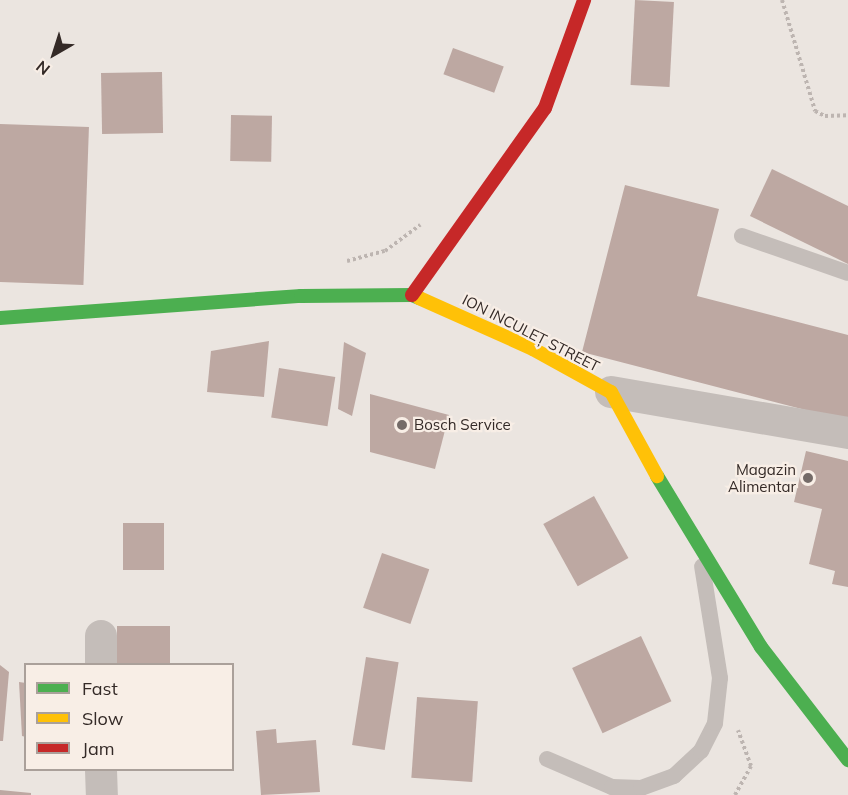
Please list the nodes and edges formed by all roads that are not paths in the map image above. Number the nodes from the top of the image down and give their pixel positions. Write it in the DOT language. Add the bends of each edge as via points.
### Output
graph roads {
  1 [pos="584,0"];
  2 [pos="742,236"];
  3 [pos="848,273"];
  4 [pos="412,295"];
  5 [pos="0,318"];
  6 [pos="611,392"];
  7 [pos="848,433"];
  8 [pos="700,551"];
  9 [pos="847,756"];
  10 [pos="547,759"];
  11 [pos="101,771"];
  12 [pos="102,795"];
  1 -- 4 [label="main road" via="545,108"];
  2 -- 3 [label="lane"];
  4 -- 5 [label="main road, ION INCULEȚ STREET" via="302,296"];
  4 -- 6 [label="main road, ION INCULEȚ STREET" via="532,349"];
  6 -- 7 [label="street"];
  6 -- 8 [label="main road"];
  8 -- 9 [label="main road" via="761,647"];
  8 -- 10 [label="lane" via="720,678 715,723 701,751 674,776 641,788 612,787"];
  11 -- 12 [label="street"];
}
